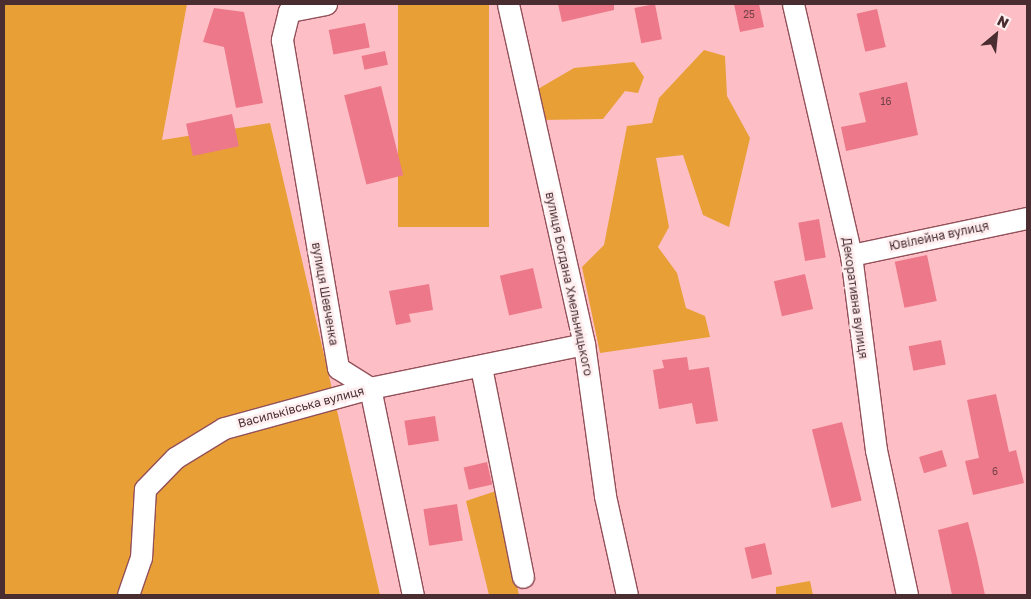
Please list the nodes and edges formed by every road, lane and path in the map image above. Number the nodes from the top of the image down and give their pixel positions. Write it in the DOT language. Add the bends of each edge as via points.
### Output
graph roads {
  1 [pos="326,4"];
  2 [pos="508,4"];
  3 [pos="793,4"];
  4 [pos="1027,218"];
  5 [pos="851,255"];
  6 [pos="584,344"];
  7 [pos="481,367"];
  8 [pos="370,388"];
  9 [pos="524,577"];
  10 [pos="128,595"];
  11 [pos="413,595"];
  12 [pos="627,595"];
  13 [pos="907,595"];
  1 -- 8 [label="street, вулиця Шевченка" via="289,11 282,40 338,368"];
  2 -- 6 [label="street, вулиця Богдана Хмельницького"];
  3 -- 5 [label="street, Декоративна вулиця"];
  4 -- 5 [label="street, Ювілейна вулиця"];
  5 -- 13 [label="street, Декоративна вулиця" via="876,450"];
  6 -- 7 [label="street, Васильківська вулиця"];
  6 -- 12 [label="street, вулиця Богдана Хмельницького" via="605,496"];
  7 -- 8 [label="street, Васильківська вулиця"];
  7 -- 9 [label="street"];
  8 -- 10 [label="street, Васильківська вулиця" via="224,428 175,458 145,488 141,558"];
  8 -- 11 [label="street"];
}
